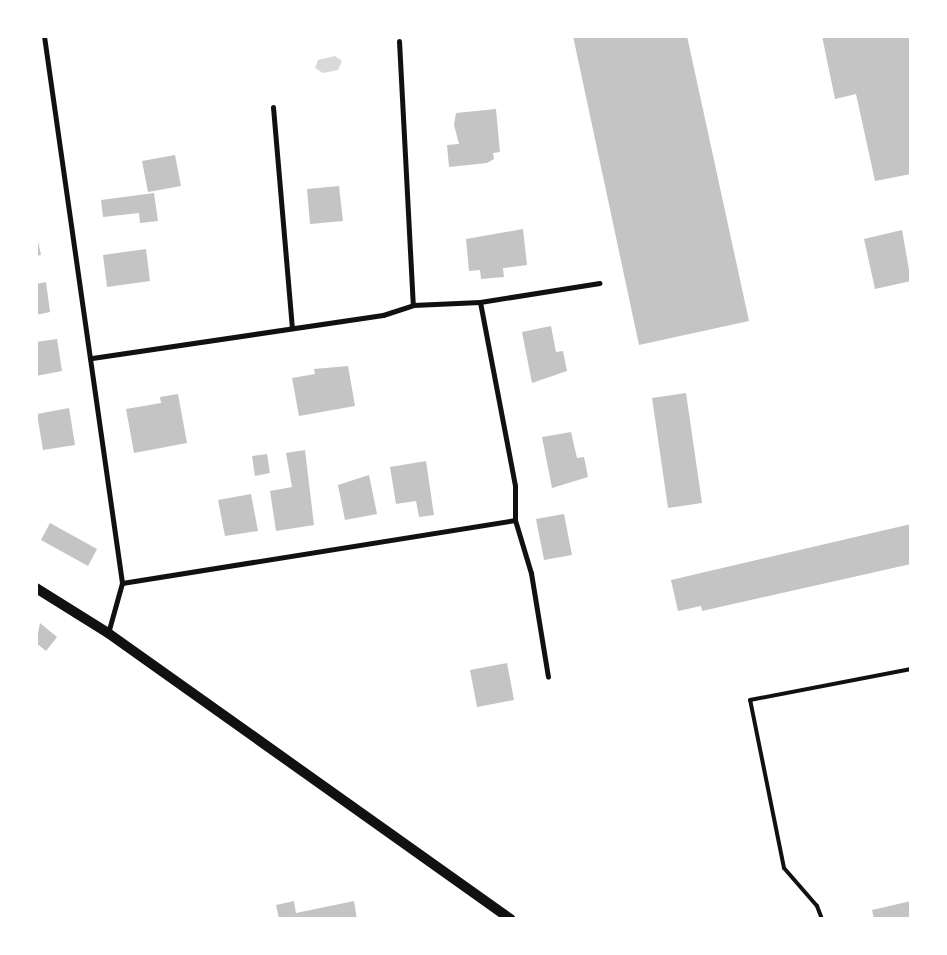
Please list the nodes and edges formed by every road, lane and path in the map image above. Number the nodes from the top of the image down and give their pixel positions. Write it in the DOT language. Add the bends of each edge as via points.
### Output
graph roads {
  1 [pos="44,36"];
  2 [pos="399,41"];
  3 [pos="273,107"];
  4 [pos="600,283"];
  5 [pos="480,302"];
  6 [pos="413,305"];
  7 [pos="292,328"];
  8 [pos="92,358"];
  9 [pos="514,520"];
  10 [pos="122,583"];
  11 [pos="36,588"];
  12 [pos="108,633"];
  13 [pos="911,669"];
  14 [pos="548,677"];
  15 [pos="511,919"];
  16 [pos="822,919"];
  1 -- 8 [label="street"];
  2 -- 6 [label="street"];
  3 -- 7 [label="street"];
  4 -- 5 [label="street"];
  5 -- 6 [label="street"];
  5 -- 9 [label="street" via="515,486"];
  6 -- 7 [label="street" via="383,315"];
  7 -- 8 [label="street"];
  8 -- 10 [label="street"];
  9 -- 10 [label="street"];
  9 -- 14 [label="street" via="531,573"];
  10 -- 12 [label="street"];
  11 -- 12 [label="main road"];
  12 -- 15 [label="main road"];
  13 -- 16 [label="lane" via="750,700 784,868 821,912"];
}
